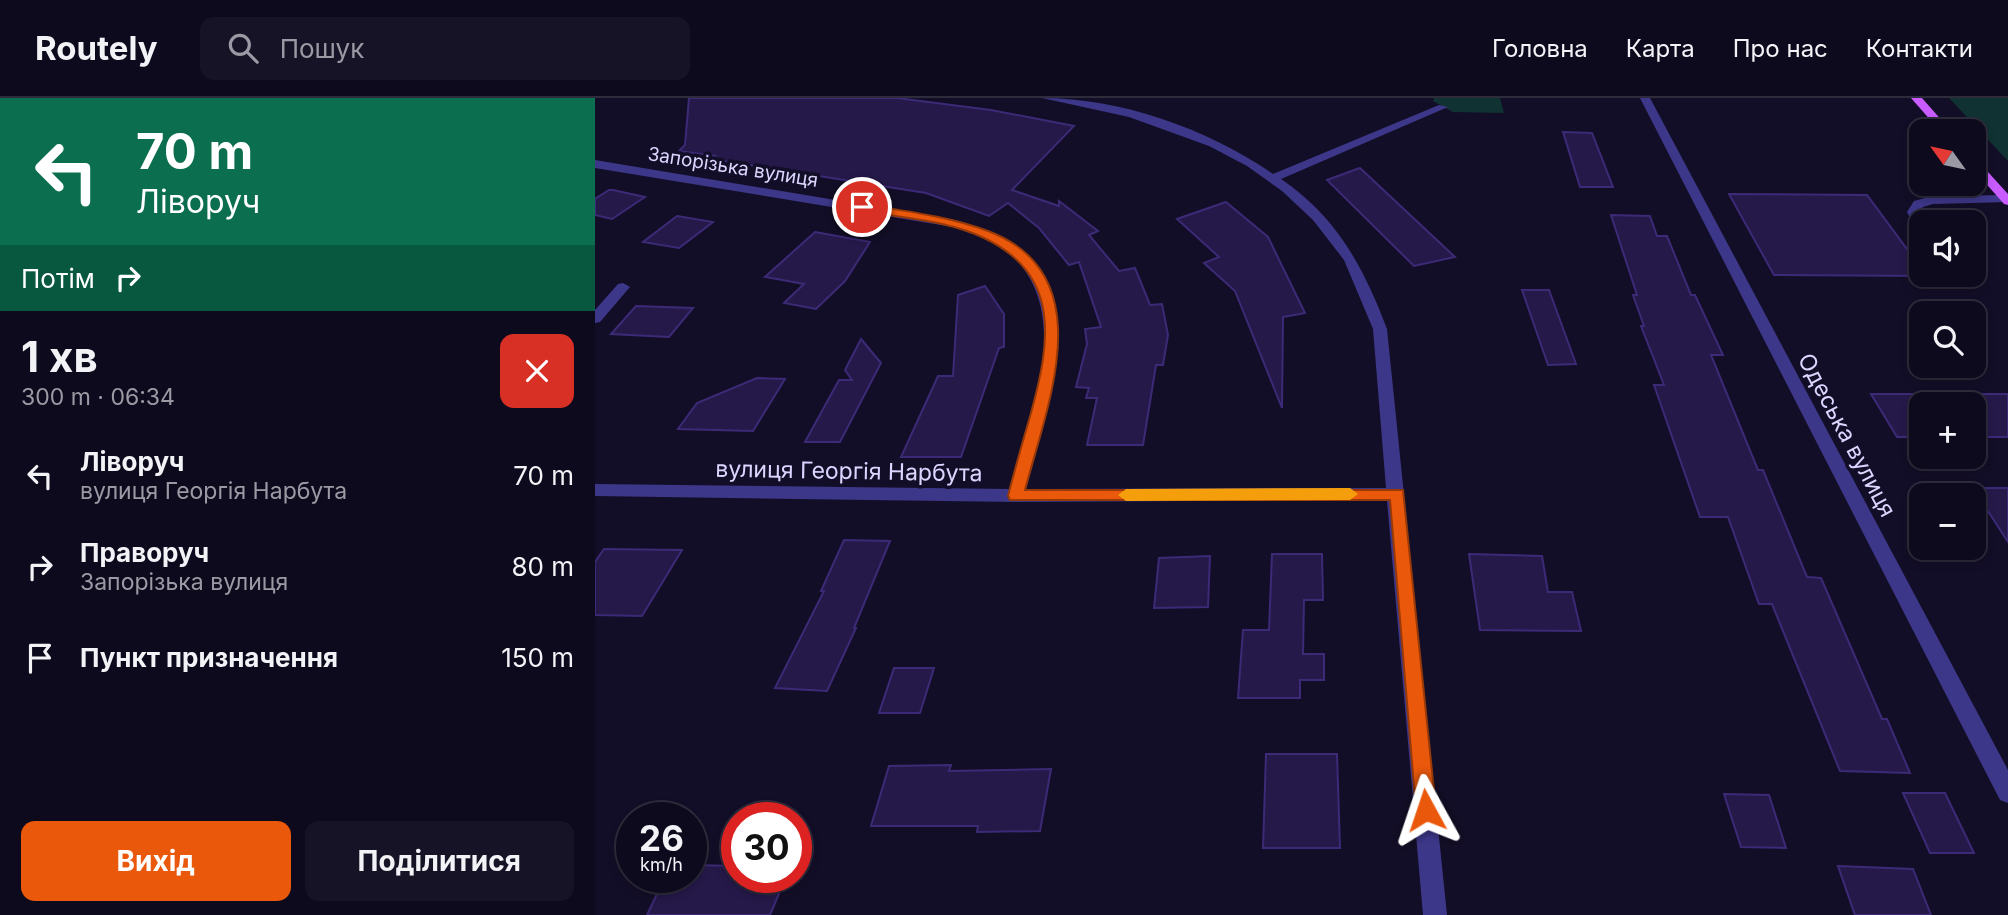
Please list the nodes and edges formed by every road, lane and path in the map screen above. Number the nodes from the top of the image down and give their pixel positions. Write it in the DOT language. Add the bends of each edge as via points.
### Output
graph roads {
  1 [pos="1047,98"];
  2 [pos="1645,98"];
  3 [pos="1916,98"];
  4 [pos="1443,107"];
  5 [pos="1935,119"];
  6 [pos="595,164"];
  7 [pos="1986,176"];
  8 [pos="1273,178"];
  9 [pos="2007,200"];
  10 [pos="1914,210"];
  11 [pos="623,287"];
  12 [pos="595,319"];
  13 [pos="595,490"];
  14 [pos="1397,494"];
  15 [pos="1016,496"];
  16 [pos="2008,792"];
  17 [pos="1436,915"];
  1 -- 8 [label="street" via="1186,131"];
  2 -- 16 [label="street, Одеська вулиця"];
  3 -- 5 [label="main road"];
  4 -- 8 [label="street"];
  6 -- 15 [label="street, Запорізька вулиця" via="929,218 987,234 1013,250 1034,270 1049,300 1053,327 1050,368"];
  7 -- 9 [label="main road"];
  8 -- 14 [label="street" via="1327,226 1367,293 1380,329"];
  9 -- 10 [label="street" via="1932,200"];
  11 -- 12 [label="street"];
  13 -- 15 [label="street, вулиця Георгія Нарбута"];
  14 -- 15 [label="street, вулиця Георгія Нарбута"];
  14 -- 17 [label="street"];
}
